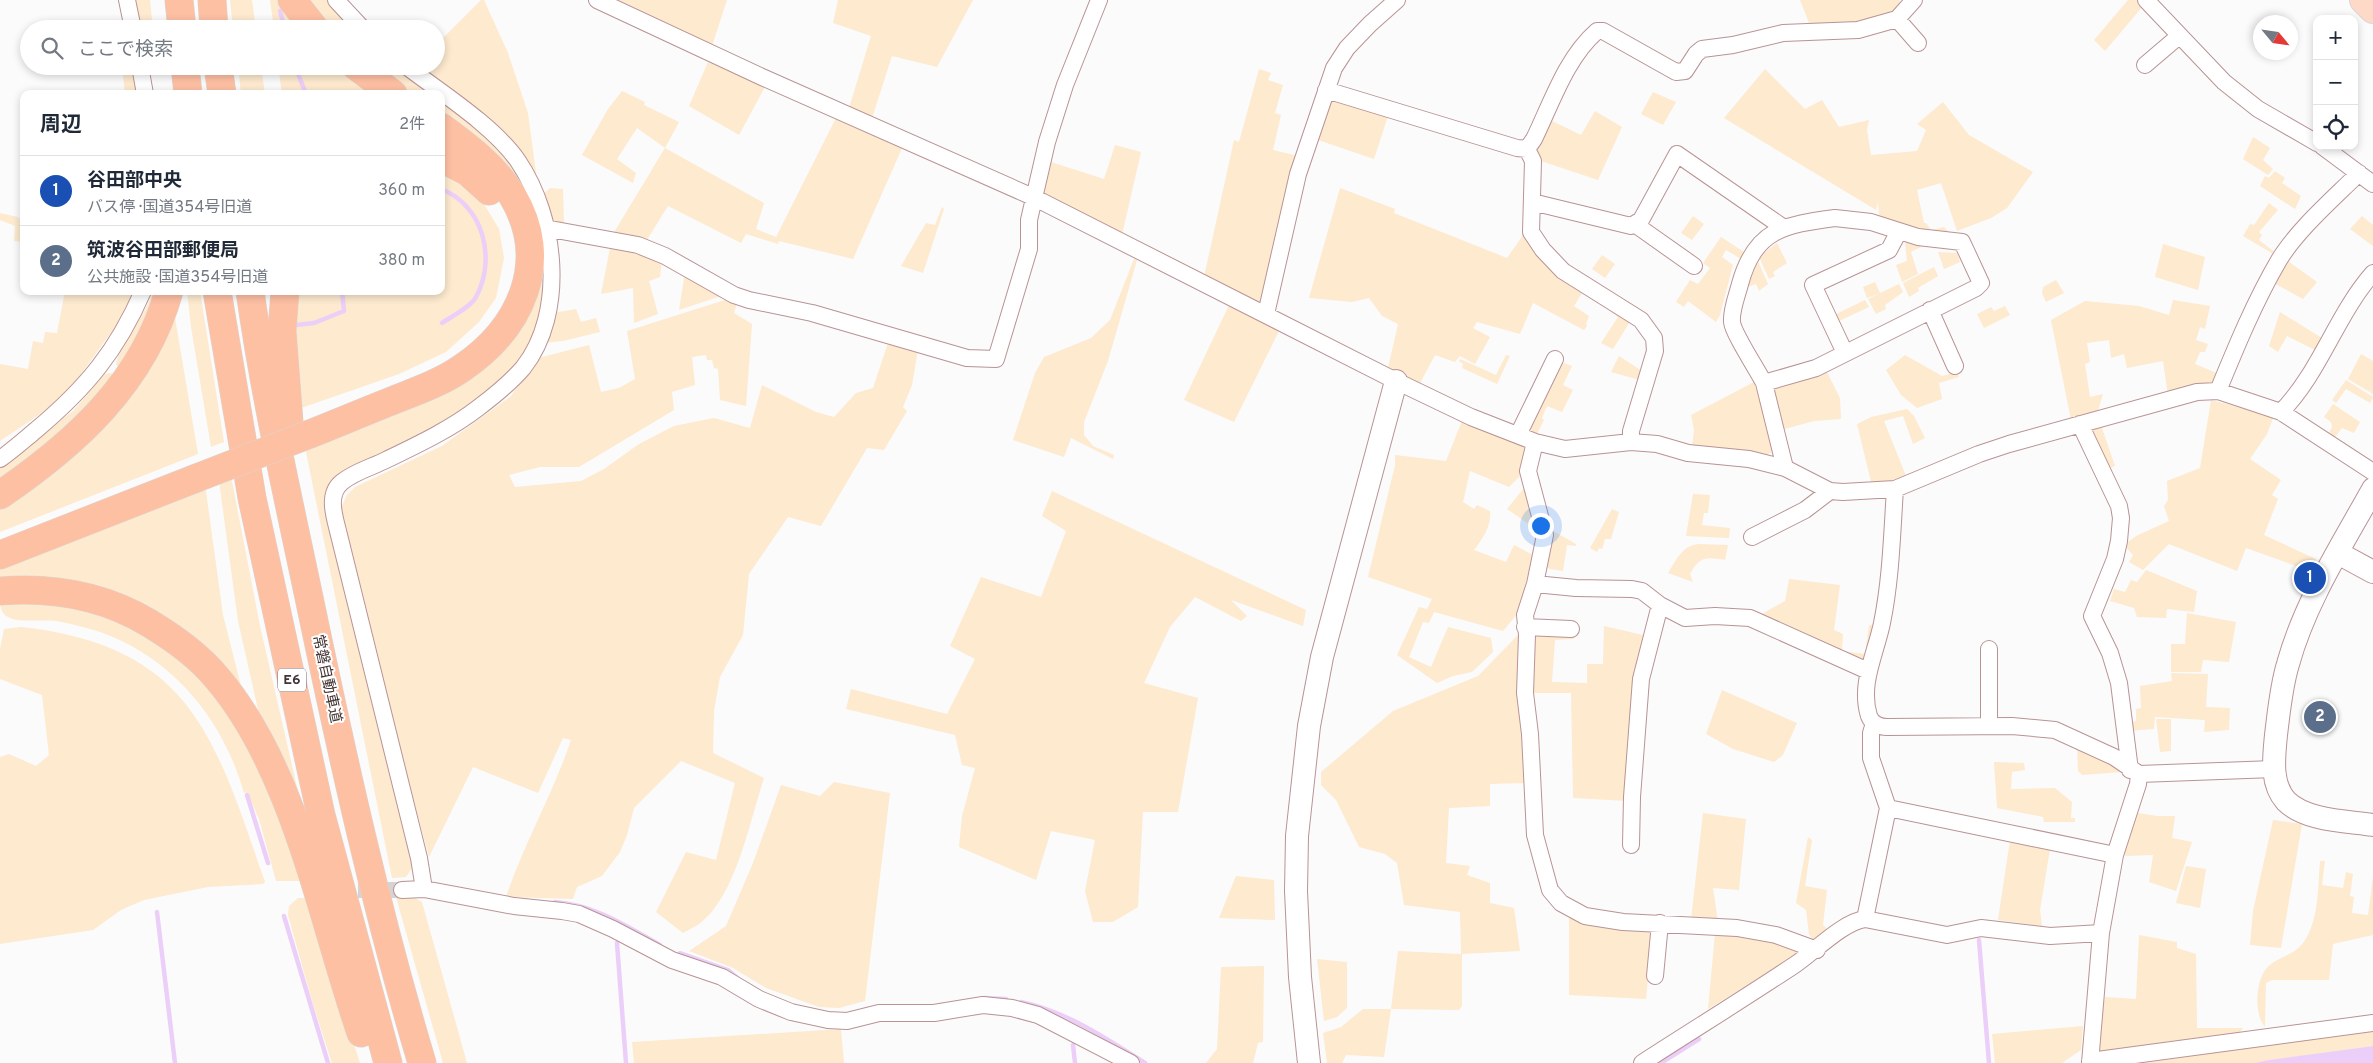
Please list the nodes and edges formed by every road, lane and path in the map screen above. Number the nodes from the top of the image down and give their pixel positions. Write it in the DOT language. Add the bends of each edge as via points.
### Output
graph roads {
  1 [pos="127,0"];
  2 [pos="168,0"];
  3 [pos="179,0"];
  4 [pos="212,0"];
  5 [pos="292,0"];
  6 [pos="336,0"];
  7 [pos="597,0"];
  8 [pos="1099,0"];
  9 [pos="1397,0"];
  10 [pos="1914,0"];
  11 [pos="2146,0"];
  12 [pos="2363,0"];
  13 [pos="2373,10"];
  14 [pos="1897,19"];
  15 [pos="131,20"];
  16 [pos="169,20"];
  17 [pos="181,20"];
  18 [pos="213,20"];
  19 [pos="309,20"];
  20 [pos="355,20"];
  21 [pos="2179,36"];
  22 [pos="1918,43"];
  23 [pos="2145,65"];
  24 [pos="142,75"];
  25 [pos="171,75"];
  26 [pos="186,75"];
  27 [pos="219,75"];
  28 [pos="368,75"];
  29 [pos="417,75"];
  30 [pos="144,90"];
  31 [pos="172,90"];
  32 [pos="188,90"];
  33 [pos="221,90"];
  34 [pos="388,90"];
  35 [pos="437,90"];
  36 [pos="1326,90"];
  37 [pos="445,97"];
  38 [pos="445,130"];
  39 [pos="2313,141"];
  40 [pos="1527,149"];
  41 [pos="2328,150"];
  42 [pos="445,160"];
  43 [pos="2358,172"];
  44 [pos="2373,184"];
  45 [pos="1033,197"];
  46 [pos="1532,202"];
  47 [pos="1636,225"];
  48 [pos="545,228"];
  49 [pos="1784,228"];
  50 [pos="1899,231"];
  51 [pos="1694,266"];
  52 [pos="2373,272"];
  53 [pos="141,295"];
  54 [pos="169,295"];
  55 [pos="218,295"];
  56 [pos="251,295"];
  57 [pos="285,295"];
  58 [pos="1930,310"];
  59 [pos="1266,314"];
  60 [pos="1844,353"];
  61 [pos="1555,360"];
  62 [pos="1955,366"];
  63 [pos="1396,381"];
  64 [pos="1764,383"];
  65 [pos="2218,391"];
  66 [pos="2282,412"];
  67 [pos="2080,424"];
  68 [pos="308,427"];
  69 [pos="1518,435"];
  70 [pos="1535,442"];
  71 [pos="1631,442"];
  72 [pos="0,459"];
  73 [pos="1784,468"];
  74 [pos="193,471"];
  75 [pos="2373,472"];
  76 [pos="1894,489"];
  77 [pos="2373,489"];
  78 [pos="1830,491"];
  79 [pos="0,495"];
  80 [pos="1752,537"];
  81 [pos="0,539"];
  82 [pos="2338,553"];
  83 [pos="0,555"];
  84 [pos="2373,572"];
  85 [pos="1535,584"];
  86 [pos="0,591"];
  87 [pos="1660,605"];
  88 [pos="1525,627"];
  89 [pos="1571,629"];
  90 [pos="1989,649"];
  91 [pos="1868,671"];
  92 [pos="1874,724"];
  93 [pos="1989,726"];
  94 [pos="2274,769"];
  95 [pos="2135,772"];
  96 [pos="348,784"];
  97 [pos="1888,808"];
  98 [pos="2373,825"];
  99 [pos="1631,845"];
  100 [pos="2115,855"];
  101 [pos="424,889"];
  102 [pos="402,890"];
  103 [pos="1865,919"];
  104 [pos="1660,922"];
  105 [pos="2101,934"];
  106 [pos="1817,950"];
  107 [pos="1655,976"];
  108 [pos="2373,1023"];
  109 [pos="2090,1062"];
  110 [pos="371,1063"];
  111 [pos="388,1063"];
  112 [pos="422,1063"];
  113 [pos="1131,1063"];
  114 [pos="1309,1063"];
  115 [pos="1642,1063"];
  1 -- 15 [label="street"];
  2 -- 16 [label="highway"];
  3 -- 17 [label="highway"];
  4 -- 18 [label="highway"];
  5 -- 19 [label="highway"];
  6 -- 20 [label="street"];
  7 -- 45 [label="street"];
  8 -- 45 [label="street" via="1065,85"];
  9 -- 36 [label="street" via="1347,48 1334,68"];
  10 -- 14 [label="street"];
  11 -- 21 [label="street"];
  12 -- 13 [label="main road"];
  14 -- 22 [label="street"];
  14 -- 40 [label="street" via="1858,30 1783,33 1702,49 1685,71 1676,72 1597,31 1574,57"];
  21 -- 23 [label="street"];
  21 -- 39 [label="street" via="2224,82 2258,109"];
  24 -- 30 [label="street"];
  25 -- 31 [label="highway"];
  26 -- 32 [label="highway"];
  27 -- 33 [label="highway"];
  28 -- 34 [label="highway"];
  29 -- 35 [label="street"];
  36 -- 40 [label="street" via="1456,131"];
  36 -- 59 [label="street" via="1298,174"];
  37 -- 48 [label="street" via="495,136 517,160 531,184"];
  38 -- 68 [label="highway" via="488,166 519,210 530,254 526,287 520,304 501,334 461,369 430,386"];
  40 -- 46 [label="street" via="1533,161"];
  41 -- 43 [label="street"];
  42 -- 68 [label="highway" via="478,180 496,200 503,214 514,262 503,302 478,336 447,359"];
  43 -- 44 [label="street"];
  43 -- 65 [label="street" via="2280,259"];
  45 -- 48 [label="street" via="1028,249 996,359 967,358 812,313 749,300 734,295 674,260 638,245"];
  45 -- 59 [label="street"];
  46 -- 47 [label="street"];
  46 -- 71 [label="street" via="1531,232 1543,250 1564,271 1642,320 1654,338 1655,351 1631,431"];
  47 -- 49 [label="street" via="1677,154"];
  47 -- 51 [label="street"];
  48 -- 101 [label="street" via="550,300 543,329 524,367 477,410 342,482 334,493 333,508 338,531 414,834"];
  49 -- 50 [label="street" via="1836,218 1870,222"];
  49 -- 64 [label="street" via="1761,241 1751,253 1734,305 1732,323"];
  50 -- 58 [label="street" via="1918,237 1962,242 1981,283"];
  50 -- 60 [label="street" via="1889,250 1813,285"];
  52 -- 66 [label="street" via="2348,305 2317,366"];
  53 -- 72 [label="street" via="106,359 80,391"];
  54 -- 79 [label="highway" via="153,338 121,389 70,442"];
  55 -- 111 [label="highway, E6" via="252,498 317,795"];
  56 -- 96 [label="highway, 常磐自動車道 / E6" via="272,422"];
  57 -- 96 [label="highway" via="282,331 288,417"];
  58 -- 60 [label="street"];
  58 -- 62 [label="street"];
  59 -- 63 [label="street"];
  60 -- 64 [label="street" via="1816,368"];
  61 -- 69 [label="street"];
  63 -- 69 [label="street" via="1471,417"];
  63 -- 114 [label="street" via="1324,648 1307,736 1296,891"];
  64 -- 73 [label="street"];
  65 -- 66 [label="street"];
  65 -- 67 [label="street" via="2197,392"];
  66 -- 75 [label="street"];
  67 -- 76 [label="street" via="1979,454"];
  67 -- 95 [label="street" via="2119,506 2121,518 2115,559 2092,616 2110,653 2119,683"];
  68 -- 74 [label="highway, bridge"];
  69 -- 70 [label="street"];
  70 -- 71 [label="street" via="1570,449"];
  70 -- 85 [label="street" via="1528,471 1545,535"];
  71 -- 73 [label="street" via="1657,444 1688,453 1749,459"];
  73 -- 78 [label="street"];
  74 -- 81 [label="highway"];
  74 -- 83 [label="highway"];
  76 -- 78 [label="street"];
  76 -- 91 [label="street" via="1891,555 1882,623"];
  77 -- 82 [label="street"];
  78 -- 80 [label="street" via="1804,510"];
  82 -- 84 [label="street"];
  82 -- 94 [label="street" via="2300,628 2288,664 2280,699"];
  85 -- 87 [label="street" via="1632,589 1642,591"];
  85 -- 88 [label="street" via="1525,615"];
  86 -- 110 [label="highway" via="61,592 114,606 174,639 216,677 245,716 284,794"];
  87 -- 91 [label="street" via="1685,618 1750,618"];
  87 -- 99 [label="street" via="1641,679"];
  88 -- 89 [label="street"];
  88 -- 104 [label="street" via="1525,693 1536,835 1548,886 1562,903 1578,914 1623,922"];
  90 -- 93 [label="street"];
  91 -- 92 [label="street" via="1867,703"];
  92 -- 93 [label="street" via="1887,727"];
  92 -- 97 [label="street" via="1871,758"];
  93 -- 95 [label="street" via="2055,730 2114,757"];
  94 -- 95 [label="street"];
  94 -- 98 [label="street" via="2282,795 2297,809"];
  95 -- 100 [label="street" via="2138,784"];
  96 -- 112 [label="highway, 常磐自動車道 / E6"];
  97 -- 100 [label="street"];
  97 -- 103 [label="street"];
  100 -- 105 [label="street"];
  101 -- 102 [label="street"];
  101 -- 113 [label="street" via="579,914 672,960 722,977 759,999 791,1012 847,1021 879,1014 934,1013 983,1005 1012,1008 1038,1015"];
  103 -- 105 [label="street" via="1947,935 1980,928 2050,936"];
  103 -- 106 [label="street" via="1850,923"];
  104 -- 106 [label="street" via="1737,928 1776,935"];
  104 -- 107 [label="street"];
  105 -- 109 [label="street"];
  106 -- 115 [label="street"];
  108 -- 109 [label="street"];
}
